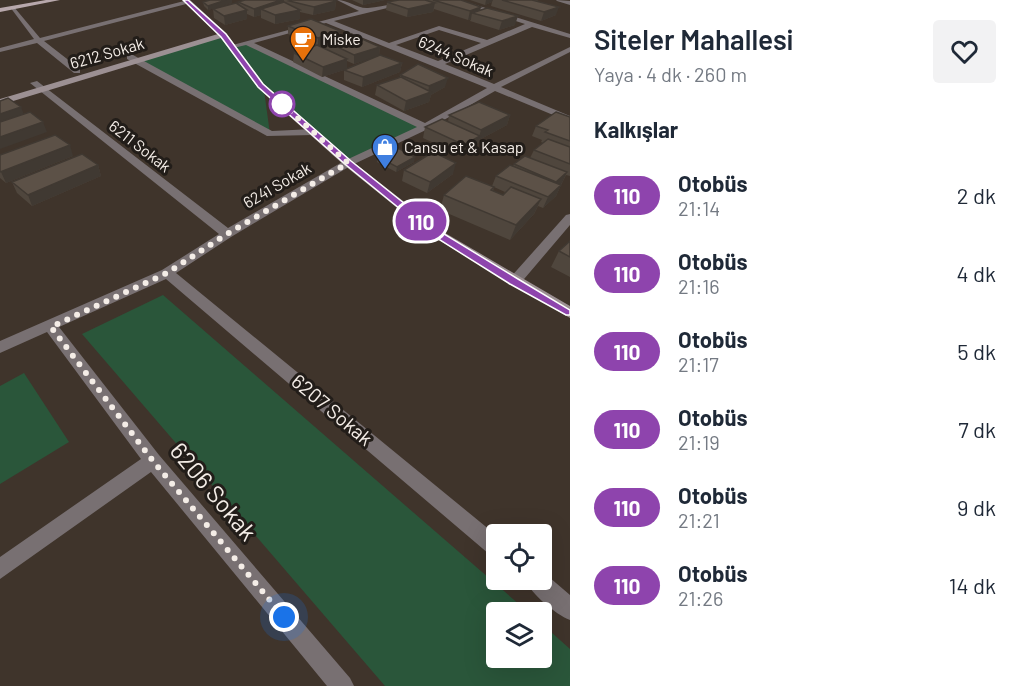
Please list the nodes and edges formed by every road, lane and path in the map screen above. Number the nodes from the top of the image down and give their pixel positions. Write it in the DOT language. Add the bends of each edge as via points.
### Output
graph roads {
  1 [pos="57,0"];
  2 [pos="340,0"];
  3 [pos="417,0"];
  4 [pos="453,0"];
  5 [pos="558,0"];
  6 [pos="0,1"];
  7 [pos="187,1"];
  8 [pos="570,3"];
  9 [pos="10,4"];
  10 [pos="0,10"];
  11 [pos="364,11"];
  12 [pos="329,22"];
  13 [pos="532,24"];
  14 [pos="221,34"];
  15 [pos="570,36"];
  16 [pos="39,41"];
  17 [pos="248,43"];
  18 [pos="488,43"];
  19 [pos="390,45"];
  20 [pos="233,46"];
  21 [pos="570,49"];
  22 [pos="0,50"];
  23 [pos="134,58"];
  24 [pos="438,64"];
  25 [pos="77,71"];
  26 [pos="38,86"];
  27 [pos="493,88"];
  28 [pos="0,94"];
  29 [pos="0,102"];
  30 [pos="570,119"];
  31 [pos="425,128"];
  32 [pos="313,132"];
  33 [pos="348,163"];
  34 [pos="570,218"];
  35 [pos="227,234"];
  36 [pos="167,273"];
  37 [pos="514,282"];
  38 [pos="570,313"];
  39 [pos="51,327"];
  40 [pos="1,344"];
  41 [pos="153,461"];
  42 [pos="486,539"];
  43 [pos="0,569"];
  44 [pos="548,590"];
  45 [pos="570,609"];
  46 [pos="342,686"];
  1 -- 9 [label="main road"];
  2 -- 11 [label="street"];
  3 -- 11 [label="street"];
  4 -- 13 [label="street"];
  5 -- 8 [label="street"];
  6 -- 9 [label="main road"];
  7 -- 14 [label="main road" via="211,16"];
  7 -- 16 [label="street"];
  9 -- 10 [label="main road"];
  9 -- 16 [label="street"];
  11 -- 12 [label="street"];
  12 -- 17 [label="street"];
  12 -- 19 [label="street, 6244 Sokak"];
  13 -- 15 [label="street"];
  13 -- 18 [label="street"];
  14 -- 20 [label="main road"];
  14 -- 23 [label="main road, 6212 Sokak"];
  16 -- 22 [label="street"];
  16 -- 25 [label="street"];
  17 -- 20 [label="street"];
  17 -- 31 [label="street"];
  18 -- 19 [label="street" via="439,28"];
  18 -- 24 [label="street"];
  19 -- 24 [label="street, 6244 Sokak"];
  20 -- 32 [label="main road" via="261,86"];
  21 -- 27 [label="street, 6241 Sokak"];
  23 -- 25 [label="main road, 6212 Sokak"];
  23 -- 26 [label="main road, 6212 Sokak"];
  23 -- 32 [label="street" via="270,134"];
  24 -- 27 [label="street, 6244 Sokak"];
  25 -- 26 [label="main road, 6212 Sokak"];
  26 -- 28 [label="main road, 6212 Sokak"];
  26 -- 29 [label="main road, 6212 Sokak"];
  26 -- 35 [label="street, 6211 Sokak"];
  27 -- 30 [label="street, 6244 Sokak"];
  27 -- 31 [label="street, 6241 Sokak"];
  31 -- 33 [label="street, 6241 Sokak"];
  32 -- 33 [label="main road"];
  33 -- 35 [label="street, 6241 Sokak"];
  33 -- 37 [label="main road" via="436,233"];
  34 -- 37 [label="street"];
  35 -- 36 [label="street, 6241 Sokak"];
  36 -- 39 [label="street, 6241 Sokak"];
  36 -- 42 [label="street, 6207 Sokak"];
  37 -- 38 [label="main road"];
  39 -- 40 [label="street, 6241 Sokak"];
  39 -- 41 [label="street, 6206 Sokak"];
  41 -- 43 [label="street"];
  41 -- 46 [label="street, 6206 Sokak"];
  44 -- 45 [label="street"];
}
